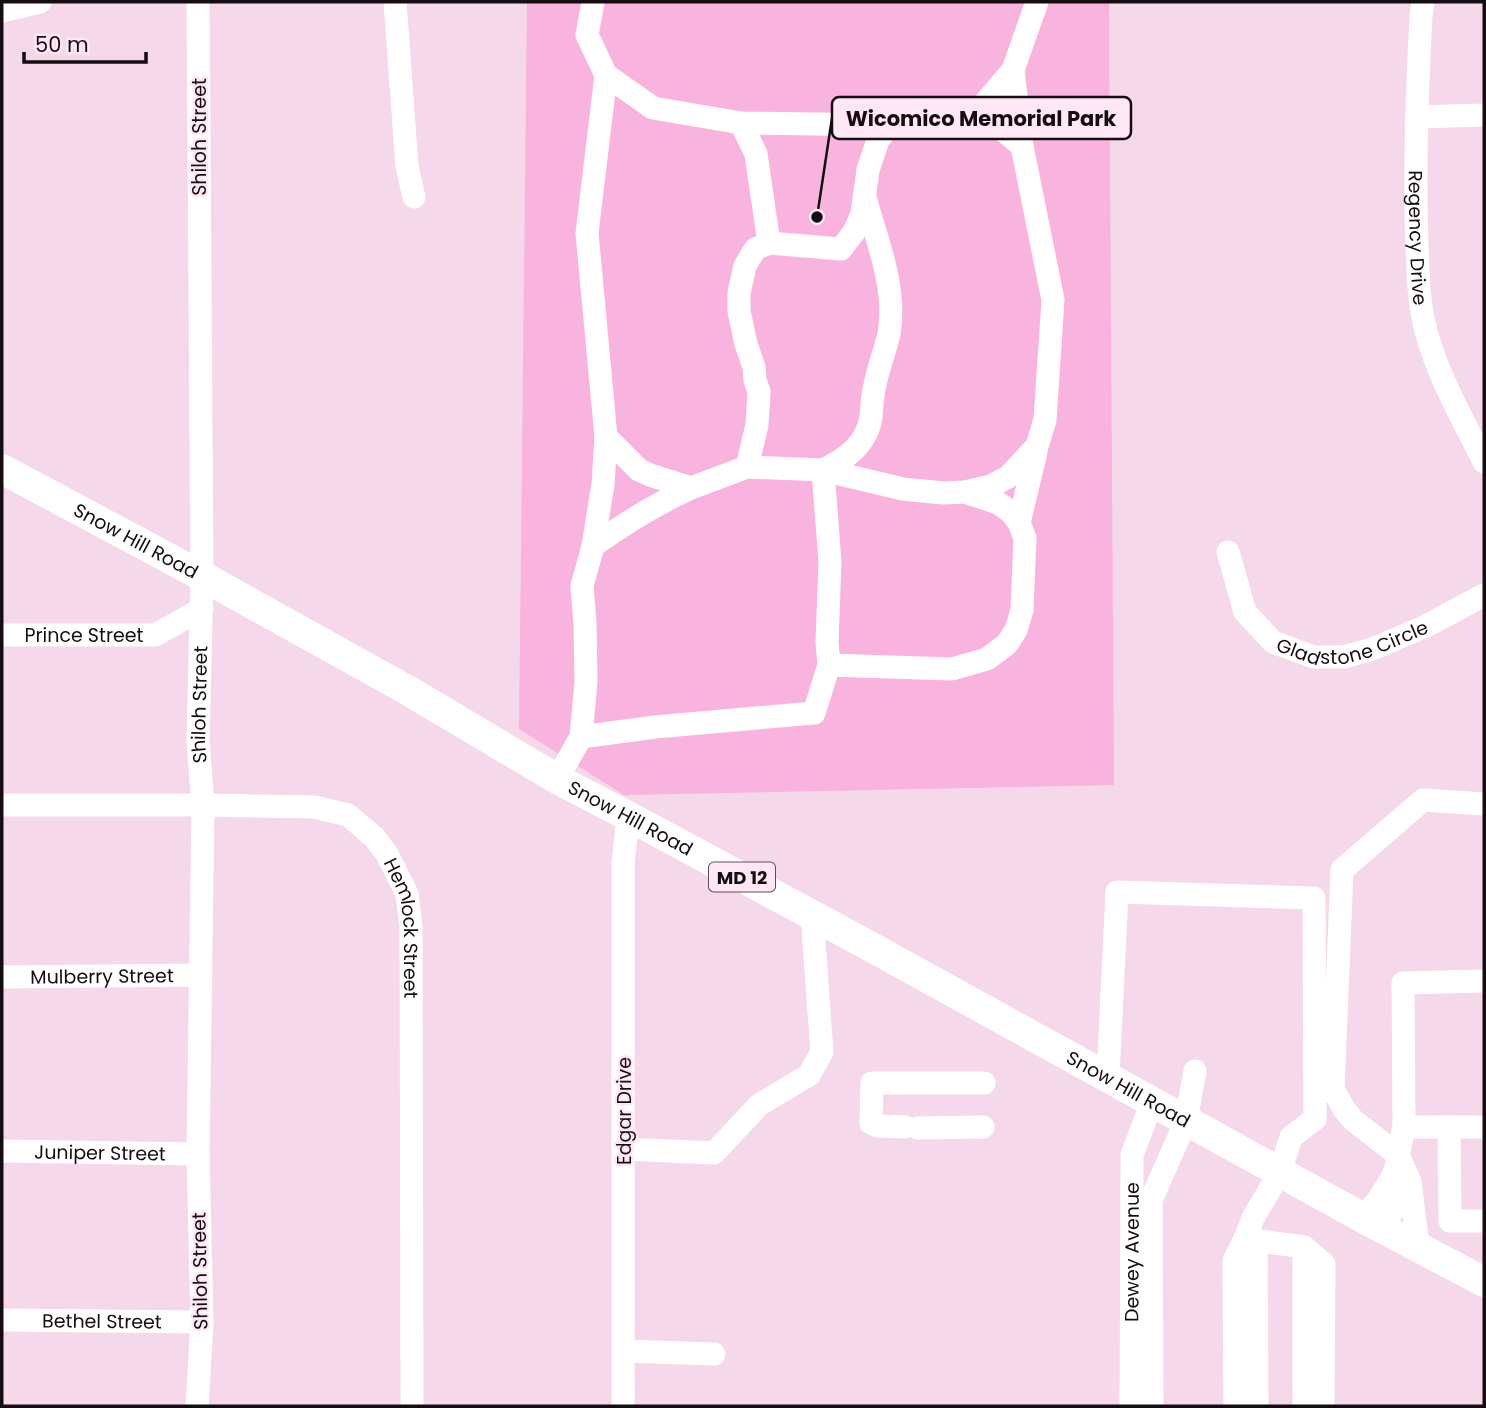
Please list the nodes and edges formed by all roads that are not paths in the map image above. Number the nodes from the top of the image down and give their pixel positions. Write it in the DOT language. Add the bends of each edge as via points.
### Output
graph roads {
  1 [pos="40,2"];
  2 [pos="198,2"];
  3 [pos="395,2"];
  4 [pos="593,2"];
  5 [pos="1037,2"];
  6 [pos="1423,2"];
  7 [pos="2,11"];
  8 [pos="1013,71"];
  9 [pos="606,75"];
  10 [pos="979,110"];
  11 [pos="1484,115"];
  12 [pos="1416,117"];
  13 [pos="741,123"];
  14 [pos="890,125"];
  15 [pos="1022,146"];
  16 [pos="414,197"];
  17 [pos="865,198"];
  18 [pos="769,243"];
  19 [pos="879,247"];
  20 [pos="841,249"];
  21 [pos="1475,421"];
  22 [pos="606,437"];
  23 [pos="1037,446"];
  24 [pos="1484,462"];
  25 [pos="747,467"];
  26 [pos="2,469"];
  27 [pos="823,470"];
  28 [pos="691,488"];
  29 [pos="965,492"];
  30 [pos="1019,523"];
  31 [pos="593,546"];
  32 [pos="1228,552"];
  33 [pos="202,576"];
  34 [pos="1484,595"];
  35 [pos="202,609"];
  36 [pos="2,635"];
  37 [pos="829,665"];
  38 [pos="581,737"];
  39 [pos="556,779"];
  40 [pos="1484,804"];
  41 [pos="2,805"];
  42 [pos="203,805"];
  43 [pos="628,816"];
  44 [pos="811,915"];
  45 [pos="201,975"];
  46 [pos="2,977"];
  47 [pos="1484,981"];
  48 [pos="1195,1071"];
  49 [pos="1108,1076"];
  50 [pos="984,1083"];
  51 [pos="1152,1102"];
  52 [pos="1186,1121"];
  53 [pos="983,1127"];
  54 [pos="1404,1127"];
  55 [pos="1448,1127"];
  56 [pos="1484,1127"];
  57 [pos="624,1149"];
  58 [pos="2,1150"];
  59 [pos="198,1154"];
  60 [pos="1398,1155"];
  61 [pos="1280,1172"];
  62 [pos="1410,1182"];
  63 [pos="1484,1221"];
  64 [pos="1372,1222"];
  65 [pos="1251,1240"];
  66 [pos="1418,1246"];
  67 [pos="1304,1247"];
  68 [pos="1484,1282"];
  69 [pos="2,1320"];
  70 [pos="202,1322"];
  71 [pos="623,1351"];
  72 [pos="714,1354"];
  73 [pos="197,1406"];
  74 [pos="412,1406"];
  75 [pos="623,1406"];
  76 [pos="1131,1406"];
  77 [pos="1152,1406"];
  78 [pos="1235,1406"];
  79 [pos="1257,1406"];
  80 [pos="1304,1406"];
  81 [pos="1323,1406"];
  1 -- 7 [label="street"];
  2 -- 33 [label="street, Shiloh Street"];
  3 -- 16 [label="street" via="407,166"];
  4 -- 9 [label="street" via="587,35"];
  5 -- 8 [label="street"];
  6 -- 12 [label="street, Regency Drive"];
  8 -- 10 [label="street"];
  8 -- 15 [label="street"];
  9 -- 13 [label="street" via="653,108"];
  9 -- 22 [label="street" via="587,233"];
  10 -- 14 [label="street"];
  10 -- 15 [label="street"];
  11 -- 12 [label="street"];
  12 -- 21 [label="street, Regency Drive" via="1419,300 1444,383"];
  13 -- 14 [label="street"];
  13 -- 18 [label="street" via="756,154"];
  14 -- 17 [label="street" via="878,140"];
  15 -- 23 [label="street" via="1054,300 1045,420"];
  17 -- 19 [label="street"];
  17 -- 20 [label="street" via="854,232"];
  18 -- 20 [label="street"];
  18 -- 25 [label="street" via="755,249 745,265 739,293 759,392"];
  19 -- 20 [label="street" via="864,243"];
  19 -- 27 [label="street" via="891,306 871,419 857,447"];
  21 -- 24 [label="street, Regency Drive"];
  22 -- 28 [label="street" via="639,470"];
  22 -- 31 [label="street"];
  23 -- 29 [label="street" via="1008,477"];
  23 -- 30 [label="street"];
  25 -- 27 [label="street"];
  25 -- 28 [label="street"];
  26 -- 33 [label="main road, Snow Hill Road / MD 12"];
  27 -- 29 [label="street" via="904,489"];
  27 -- 37 [label="street" via="830,562"];
  28 -- 31 [label="street"];
  29 -- 30 [label="street" via="998,503"];
  30 -- 37 [label="street" via="1025,538 1022,610 1007,644 987,659 952,669"];
  31 -- 38 [label="street" via="582,586 586,682"];
  32 -- 34 [label="street, Gladstone Circle" via="1245,612 1273,642 1314,657 1343,657 1370,650"];
  33 -- 35 [label="street, Shiloh Street"];
  33 -- 39 [label="main road, Snow Hill Road / MD 12" via="410,691"];
  35 -- 36 [label="street, Prince Street" via="155,635"];
  35 -- 42 [label="street, Shiloh Street" via="198,741"];
  37 -- 38 [label="street" via="814,713"];
  38 -- 39 [label="street"];
  39 -- 43 [label="main road, Snow Hill Road / MD 12"];
  40 -- 60 [label="street" via="1423,800 1342,870 1333,1089 1353,1120"];
  41 -- 42 [label="street, Hemlock Street"];
  42 -- 45 [label="street, Shiloh Street"];
  42 -- 74 [label="street, Hemlock Street" via="314,807 348,816 387,854 407,894 411,927"];
  43 -- 44 [label="main road, Snow Hill Road / MD 12"];
  43 -- 57 [label="street, Edgar Drive" via="623,864"];
  44 -- 49 [label="main road, Snow Hill Road / MD 12"];
  44 -- 57 [label="street" via="822,1052 809,1075 759,1105 714,1153"];
  45 -- 46 [label="street, Mulberry Street"];
  45 -- 59 [label="street, Shiloh Street"];
  47 -- 54 [label="street" via="1403,983"];
  48 -- 52 [label="street"];
  49 -- 51 [label="main road, Snow Hill Road / MD 12"];
  49 -- 61 [label="street" via="1117,892 1314,898 1315,1119 1291,1137"];
  50 -- 53 [label="street" via="872,1083 870,1123 911,1128"];
  51 -- 52 [label="main road, Snow Hill Road / MD 12"];
  51 -- 76 [label="street, Dewey Avenue" via="1132,1155"];
  52 -- 61 [label="main road, Snow Hill Road / MD 12"];
  52 -- 77 [label="street" via="1151,1200"];
  54 -- 55 [label="street"];
  54 -- 60 [label="street"];
  55 -- 56 [label="street"];
  55 -- 63 [label="street" via="1450,1221"];
  57 -- 71 [label="street, Edgar Drive"];
  58 -- 59 [label="street, Juniper Street"];
  59 -- 70 [label="street, Shiloh Street"];
  60 -- 62 [label="street"];
  60 -- 64 [label="street"];
  61 -- 64 [label="main road, Snow Hill Road / MD 12"];
  61 -- 65 [label="street" via="1253,1218"];
  62 -- 64 [label="street" via="1402,1198"];
  62 -- 66 [label="street"];
  64 -- 66 [label="main road, Snow Hill Road / MD 12"];
  65 -- 67 [label="street"];
  65 -- 78 [label="street" via="1234,1261"];
  65 -- 79 [label="street"];
  66 -- 68 [label="main road, Snow Hill Road / MD 12"];
  67 -- 80 [label="street"];
  67 -- 81 [label="street" via="1324,1264"];
  69 -- 70 [label="street, Bethel Street"];
  70 -- 73 [label="street, Shiloh Street"];
  71 -- 72 [label="street"];
  71 -- 75 [label="street, Edgar Drive"];
}
